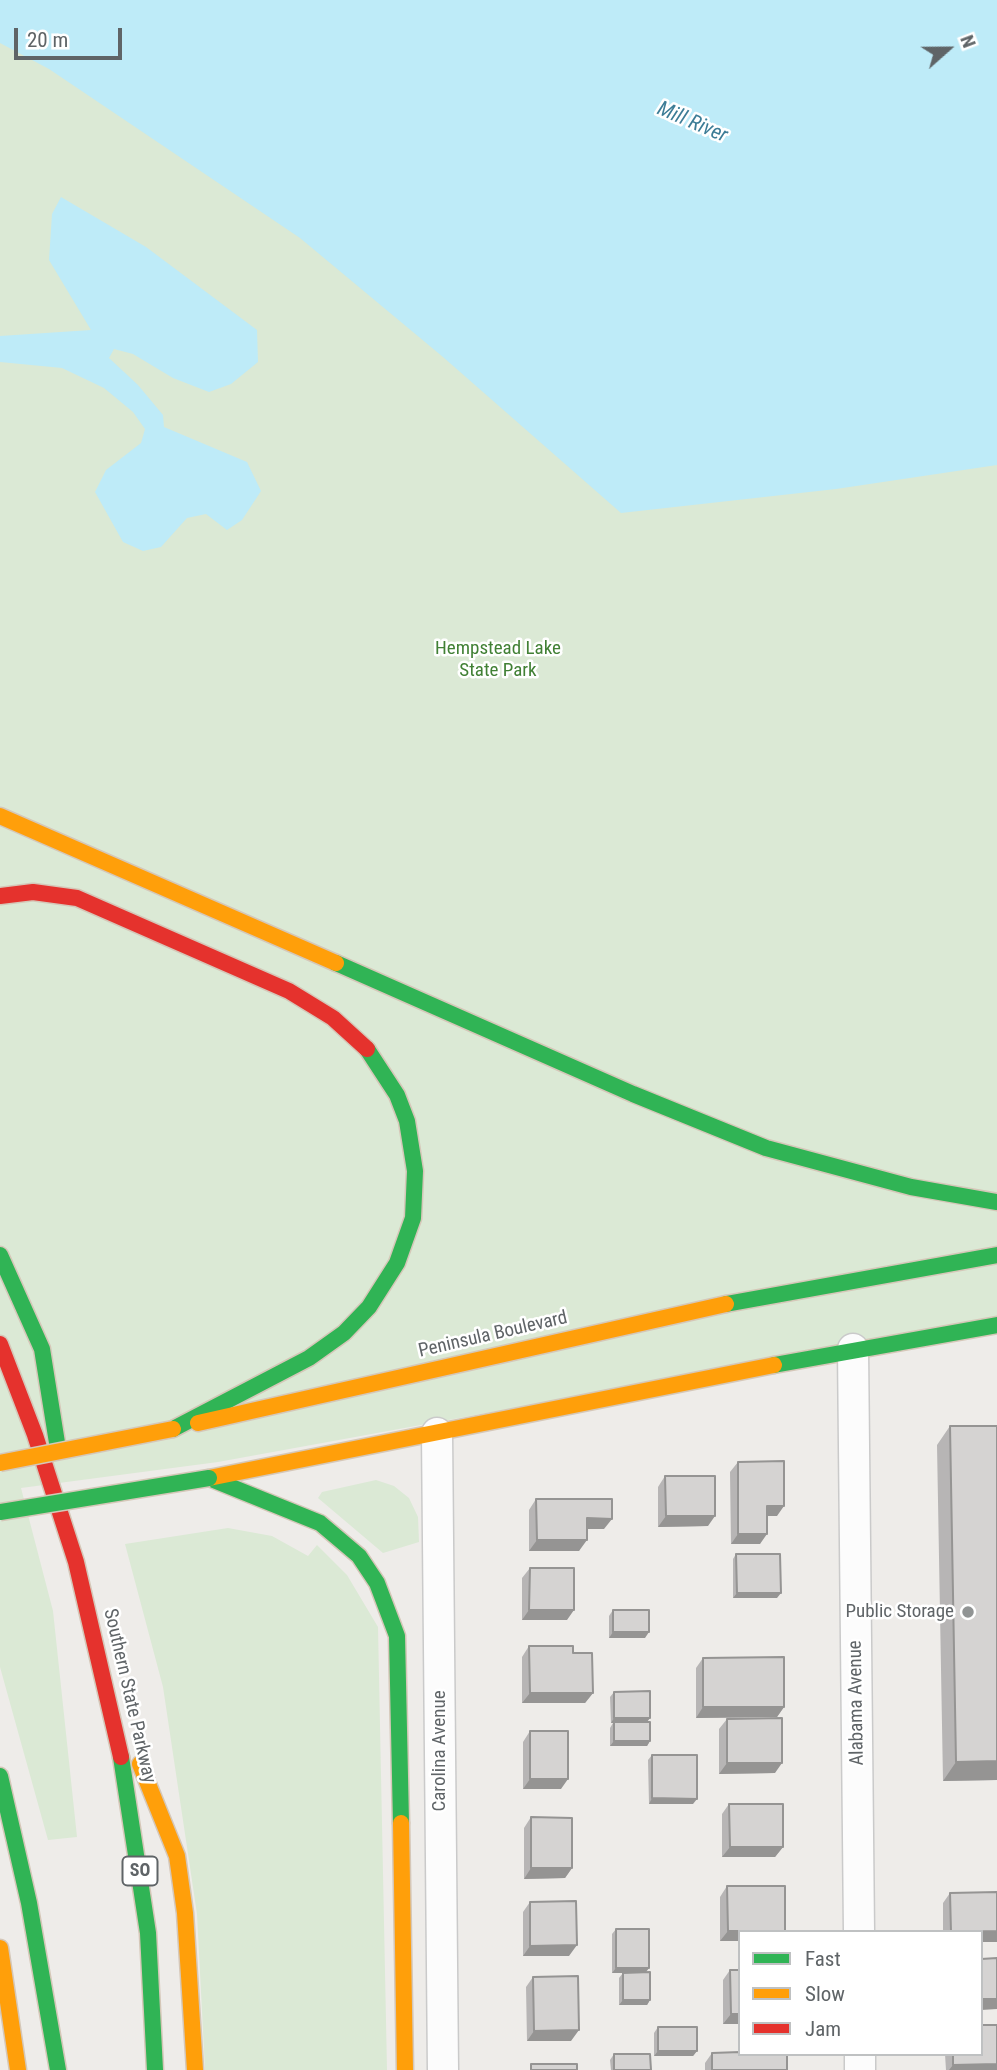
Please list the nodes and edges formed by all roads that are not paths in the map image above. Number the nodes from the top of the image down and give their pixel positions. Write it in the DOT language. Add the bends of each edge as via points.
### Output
graph roads {
  1 [pos="0,816"];
  2 [pos="0,897"];
  3 [pos="997,1202"];
  4 [pos="0,1255"];
  5 [pos="997,1255"];
  6 [pos="997,1325"];
  7 [pos="0,1345"];
  8 [pos="853,1349"];
  9 [pos="173,1429"];
  10 [pos="437,1433"];
  11 [pos="0,1463"];
  12 [pos="209,1478"];
  13 [pos="0,1512"];
  14 [pos="76,1562"];
  15 [pos="104,1674"];
  16 [pos="0,1776"];
  17 [pos="859,1930"];
  18 [pos="0,1948"];
  19 [pos="18,2070"];
  20 [pos="58,2070"];
  21 [pos="155,2070"];
  22 [pos="195,2070"];
  23 [pos="405,2070"];
  24 [pos="443,2070"];
  1 -- 3 [label="main road" via="756,1144 911,1187"];
  2 -- 9 [label="main road" via="33,892 77,898 289,991 333,1018 369,1051 397,1095 407,1121 415,1171 413,1218 397,1263 369,1307 309,1358"];
  4 -- 14 [label="main road" via="42,1349"];
  5 -- 9 [label="main road, Peninsula Boulevard" via="722,1305"];
  6 -- 8 [label="main road"];
  7 -- 14 [label="main road, Southern State Parkway / SO" via="36,1435"];
  8 -- 10 [label="main road"];
  8 -- 17 [label="street, Alabama Avenue"];
  9 -- 11 [label="main road, Peninsula Boulevard, bridge"];
  10 -- 12 [label="main road"];
  10 -- 24 [label="street, Carolina Avenue"];
  12 -- 13 [label="main road, bridge"];
  12 -- 23 [label="main road" via="320,1523 359,1556 388,1608 397,1636"];
  14 -- 15 [label="main road, Southern State Parkway / SO"];
  15 -- 21 [label="main road, Southern State Parkway / SO" via="130,1799 148,1933"];
  15 -- 22 [label="main road" via="177,1856"];
  16 -- 20 [label="main road" via="29,1903"];
  18 -- 19 [label="main road"];
}
